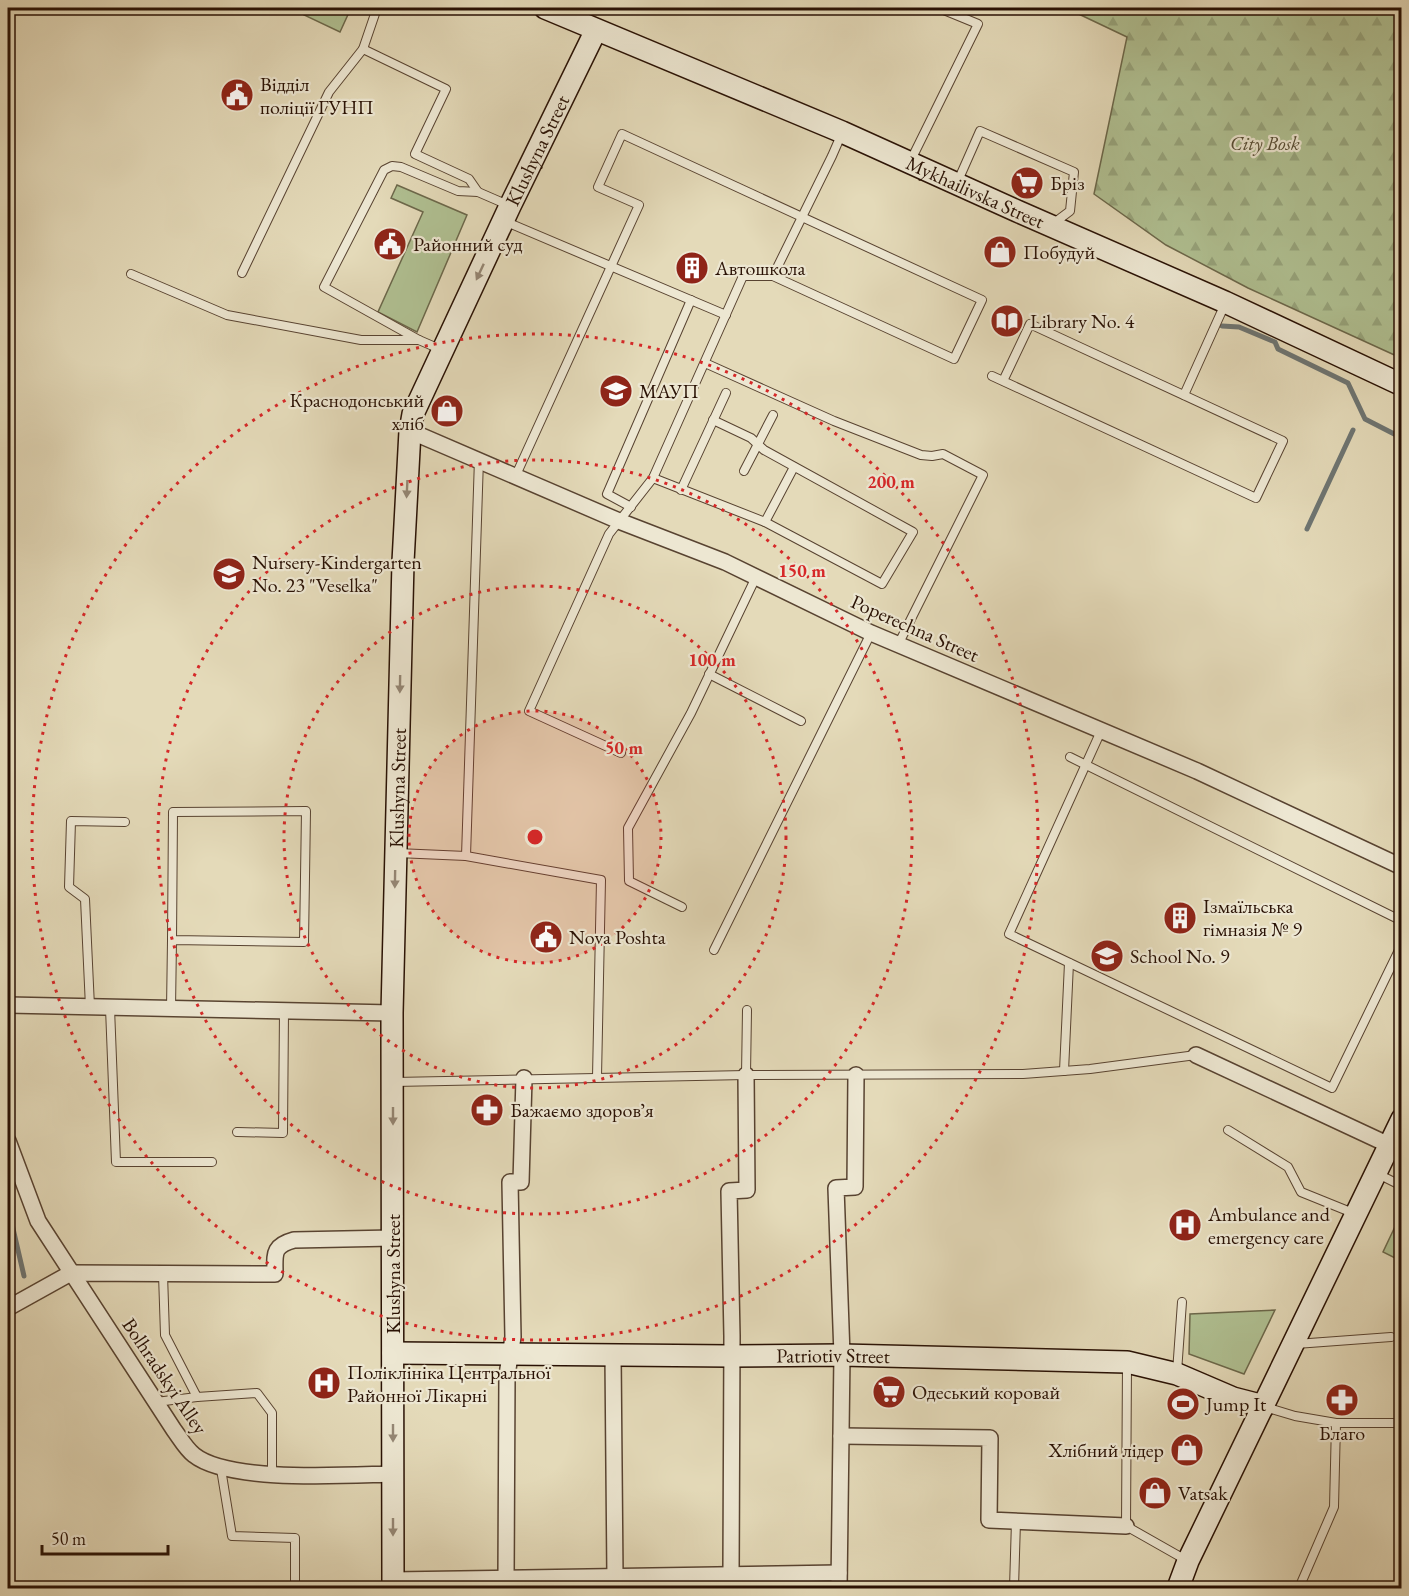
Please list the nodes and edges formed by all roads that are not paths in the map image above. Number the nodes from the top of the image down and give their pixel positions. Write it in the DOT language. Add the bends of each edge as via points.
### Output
graph roads {
  1 [pos="377,8"];
  2 [pos="545,8"];
  3 [pos="939,8"];
  4 [pos="596,30"];
  5 [pos="363,49"];
  6 [pos="842,132"];
  7 [pos="909,163"];
  8 [pos="956,184"];
  9 [pos="478,192"];
  10 [pos="506,213"];
  11 [pos="802,216"];
  12 [pos="1051,226"];
  13 [pos="611,267"];
  14 [pos="242,273"];
  15 [pos="131,274"];
  16 [pos="773,276"];
  17 [pos="691,300"];
  18 [pos="1226,302"];
  19 [pos="726,315"];
  20 [pos="419,340"];
  21 [pos="443,351"];
  22 [pos="705,363"];
  23 [pos="992,376"];
  24 [pos="1003,381"];
  25 [pos="1401,384"];
  26 [pos="726,393"];
  27 [pos="1184,395"];
  28 [pos="773,415"];
  29 [pos="713,420"];
  30 [pos="410,431"];
  31 [pos="758,444"];
  32 [pos="478,459"];
  33 [pos="794,466"];
  34 [pos="744,471"];
  35 [pos="516,476"];
  36 [pos="652,478"];
  37 [pos="681,489"];
  38 [pos="631,507"];
  39 [pos="619,521"];
  40 [pos="765,522"];
  41 [pos="756,577"];
  42 [pos="871,633"];
  43 [pos="898,645"];
  44 [pos="709,674"];
  45 [pos="801,721"];
  46 [pos="1101,730"];
  47 [pos="621,753"];
  48 [pos="1070,757"];
  49 [pos="1086,765"];
  50 [pos="125,822"];
  51 [pos="395,853"];
  52 [pos="466,856"];
  53 [pos="1401,867"];
  54 [pos="682,907"];
  55 [pos="1401,921"];
  56 [pos="172,940"];
  57 [pos="1401,944"];
  58 [pos="714,950"];
  59 [pos="1069,963"];
  60 [pos="8,1005"];
  61 [pos="90,1007"];
  62 [pos="110,1008"];
  63 [pos="171,1009"];
  64 [pos="747,1010"];
  65 [pos="284,1011"];
  66 [pos="392,1013"];
  67 [pos="1196,1055"];
  68 [pos="1064,1071"];
  69 [pos="746,1075"];
  70 [pos="856,1075"];
  71 [pos="597,1077"];
  72 [pos="524,1078"];
  73 [pos="393,1082"];
  74 [pos="1401,1119"];
  75 [pos="1228,1130"];
  76 [pos="237,1132"];
  77 [pos="8,1141"];
  78 [pos="1389,1145"];
  79 [pos="212,1162"];
  80 [pos="1375,1172"];
  81 [pos="1401,1186"];
  82 [pos="1355,1213"];
  83 [pos="393,1238"];
  84 [pos="71,1273"];
  85 [pos="163,1274"];
  86 [pos="1182,1302"];
  87 [pos="8,1308"];
  88 [pos="1391,1337"];
  89 [pos="1294,1344"];
  90 [pos="393,1353"];
  91 [pos="510,1355"];
  92 [pos="613,1355"];
  93 [pos="842,1355"];
  94 [pos="731,1356"];
  95 [pos="1127,1362"];
  96 [pos="1177,1374"];
  97 [pos="197,1397"];
  98 [pos="156,1402"];
  99 [pos="1264,1406"];
  100 [pos="1401,1423"];
  101 [pos="1336,1424"];
  102 [pos="841,1436"];
  103 [pos="221,1469"];
  104 [pos="393,1474"];
  105 [pos="272,1475"];
  106 [pos="1016,1521"];
  107 [pos="1126,1526"];
  108 [pos="1188,1561"];
  109 [pos="732,1575"];
  110 [pos="615,1577"];
  111 [pos="506,1578"];
  112 [pos="839,1581"];
  113 [pos="538,1583"];
  114 [pos="393,1584"];
  115 [pos="295,1588"];
  116 [pos="1014,1588"];
  117 [pos="1178,1588"];
  118 [pos="1299,1588"];
  1 -- 5 [label="lane"];
  2 -- 4 [label="street, Mykhailivska Street"];
  3 -- 7 [label="lane" via="978,24"];
  4 -- 6 [label="street, Mykhailivska Street"];
  4 -- 10 [label="street, Klushyna Street"];
  5 -- 9 [label="lane" via="446,90 415,154 469,179"];
  5 -- 14 [label="lane" via="329,92"];
  6 -- 7 [label="street, Mykhailivska Street"];
  6 -- 11 [label="lane"];
  7 -- 8 [label="street, Mykhailivska Street"];
  8 -- 12 [label="street, Mykhailivska Street"];
  8 -- 12 [label="lane" via="980,131 1074,172 1070,211"];
  9 -- 10 [label="lane"];
  9 -- 20 [label="lane" via="458,191 401,167 384,170 324,287"];
  10 -- 13 [label="lane"];
  10 -- 21 [label="street, Klushyna Street, one-way"];
  11 -- 13 [label="lane" via="622,134 598,187 639,205"];
  11 -- 16 [label="lane"];
  11 -- 16 [label="lane" via="982,300 954,359"];
  12 -- 18 [label="street, Mykhailivska Street"];
  13 -- 17 [label="lane"];
  13 -- 35 [label="lane"];
  15 -- 20 [label="lane" via="227,315 361,340"];
  16 -- 19 [label="lane" via="743,276"];
  17 -- 19 [label="lane"];
  17 -- 38 [label="lane" via="607,494"];
  18 -- 25 [label="street, Mykhailivska Street"];
  18 -- 27 [label="lane"];
  19 -- 22 [label="lane"];
  20 -- 21 [label="lane"];
  21 -- 30 [label="street, Klushyna Street" via="413,414"];
  22 -- 36 [label="lane"];
  22 -- 43 [label="lane" via="834,421 921,455 943,454 983,475"];
  23 -- 24 [label="lane"];
  24 -- 27 [label="lane" via="1030,324"];
  24 -- 27 [label="lane" via="1256,498 1283,441"];
  26 -- 29 [label="lane"];
  28 -- 31 [label="lane"];
  29 -- 31 [label="lane"];
  29 -- 37 [label="lane"];
  30 -- 32 [label="street, Poperechna Street"];
  30 -- 51 [label="street, Klushyna Street, one-way"];
  31 -- 33 [label="lane"];
  31 -- 34 [label="lane"];
  32 -- 35 [label="street, Poperechna Street"];
  32 -- 52 [label="lane"];
  33 -- 40 [label="lane"];
  33 -- 40 [label="lane" via="913,532 882,584"];
  35 -- 39 [label="street, Poperechna Street"];
  36 -- 37 [label="lane"];
  36 -- 38 [label="lane"];
  37 -- 40 [label="lane"];
  38 -- 39 [label="lane"];
  39 -- 41 [label="street, Poperechna Street"];
  39 -- 47 [label="lane" via="609,534 529,711"];
  41 -- 42 [label="street, Poperechna Street"];
  41 -- 44 [label="lane"];
  42 -- 43 [label="street, Poperechna Street"];
  42 -- 58 [label="lane"];
  43 -- 46 [label="street, Poperechna Street"];
  44 -- 45 [label="lane"];
  44 -- 54 [label="lane" via="628,828 629,881"];
  46 -- 49 [label="lane"];
  46 -- 53 [label="street, Poperechna Street"];
  48 -- 49 [label="lane"];
  49 -- 55 [label="lane"];
  49 -- 59 [label="lane" via="1009,934"];
  50 -- 61 [label="lane" via="71,821 69,887 85,899"];
  51 -- 52 [label="lane"];
  51 -- 66 [label="street, Klushyna Street, one-way"];
  52 -- 71 [label="lane" via="601,880"];
  56 -- 56 [label="lane" via="173,812 306,811 304,942"];
  56 -- 63 [label="lane"];
  57 -- 59 [label="lane" via="1332,1088"];
  59 -- 68 [label="lane"];
  60 -- 61 [label="street"];
  61 -- 62 [label="street"];
  62 -- 63 [label="street"];
  62 -- 79 [label="lane" via="116,1162"];
  63 -- 65 [label="street"];
  64 -- 69 [label="lane"];
  65 -- 66 [label="street"];
  65 -- 76 [label="lane" via="283,1133"];
  66 -- 73 [label="street, Klushyna Street"];
  67 -- 68 [label="lane"];
  67 -- 78 [label="street"];
  68 -- 70 [label="lane"];
  69 -- 70 [label="lane"];
  69 -- 71 [label="lane"];
  69 -- 94 [label="street" via="747,1190 729,1191"];
  70 -- 93 [label="street" via="855,1187 836,1188"];
  71 -- 72 [label="lane"];
  72 -- 73 [label="lane"];
  72 -- 91 [label="street" via="521,1182 510,1182"];
  73 -- 83 [label="street, Klushyna Street, one-way"];
  74 -- 78 [label="street"];
  75 -- 82 [label="lane" via="1288,1167 1300,1192"];
  77 -- 84 [label="street, Bolhradskyi Alley" via="38,1221"];
  78 -- 80 [label="street"];
  80 -- 81 [label="lane"];
  80 -- 82 [label="street"];
  82 -- 89 [label="street"];
  83 -- 85 [label="street" via="294,1240 275,1251 275,1274"];
  83 -- 90 [label="street, Klushyna Street"];
  84 -- 85 [label="street"];
  84 -- 87 [label="street"];
  84 -- 98 [label="street, Bolhradskyi Alley"];
  85 -- 97 [label="lane" via="165,1335"];
  86 -- 96 [label="lane"];
  88 -- 89 [label="lane"];
  89 -- 99 [label="street"];
  90 -- 91 [label="street, Patriotiv Street"];
  90 -- 104 [label="street, Klushyna Street, one-way"];
  91 -- 92 [label="street, Patriotiv Street"];
  91 -- 111 [label="street"];
  92 -- 94 [label="street, Patriotiv Street"];
  92 -- 110 [label="street"];
  93 -- 94 [label="street, Patriotiv Street"];
  93 -- 95 [label="street, Patriotiv Street"];
  93 -- 102 [label="street"];
  94 -- 109 [label="street"];
  95 -- 96 [label="street, Patriotiv Street"];
  95 -- 107 [label="lane"];
  96 -- 99 [label="street, Patriotiv Street" via="1233,1398"];
  97 -- 98 [label="lane"];
  97 -- 105 [label="lane" via="257,1393 272,1413"];
  98 -- 103 [label="street, Bolhradskyi Alley" via="194,1455"];
  99 -- 101 [label="lane"];
  99 -- 108 [label="street"];
  100 -- 101 [label="lane"];
  101 -- 118 [label="lane" via="1334,1507"];
  102 -- 106 [label="street" via="990,1438 988,1520"];
  102 -- 112 [label="street"];
  103 -- 105 [label="street, Bolhradskyi Alley"];
  103 -- 115 [label="lane" via="232,1536 295,1538"];
  104 -- 105 [label="street, Bolhradskyi Alley"];
  104 -- 114 [label="street, Klushyna Street, one-way"];
  106 -- 107 [label="street"];
  106 -- 116 [label="lane"];
  107 -- 108 [label="lane"];
  108 -- 117 [label="street"];
  109 -- 110 [label="street"];
  109 -- 112 [label="street"];
  110 -- 113 [label="street"];
  111 -- 113 [label="street"];
  111 -- 114 [label="street"];
}
